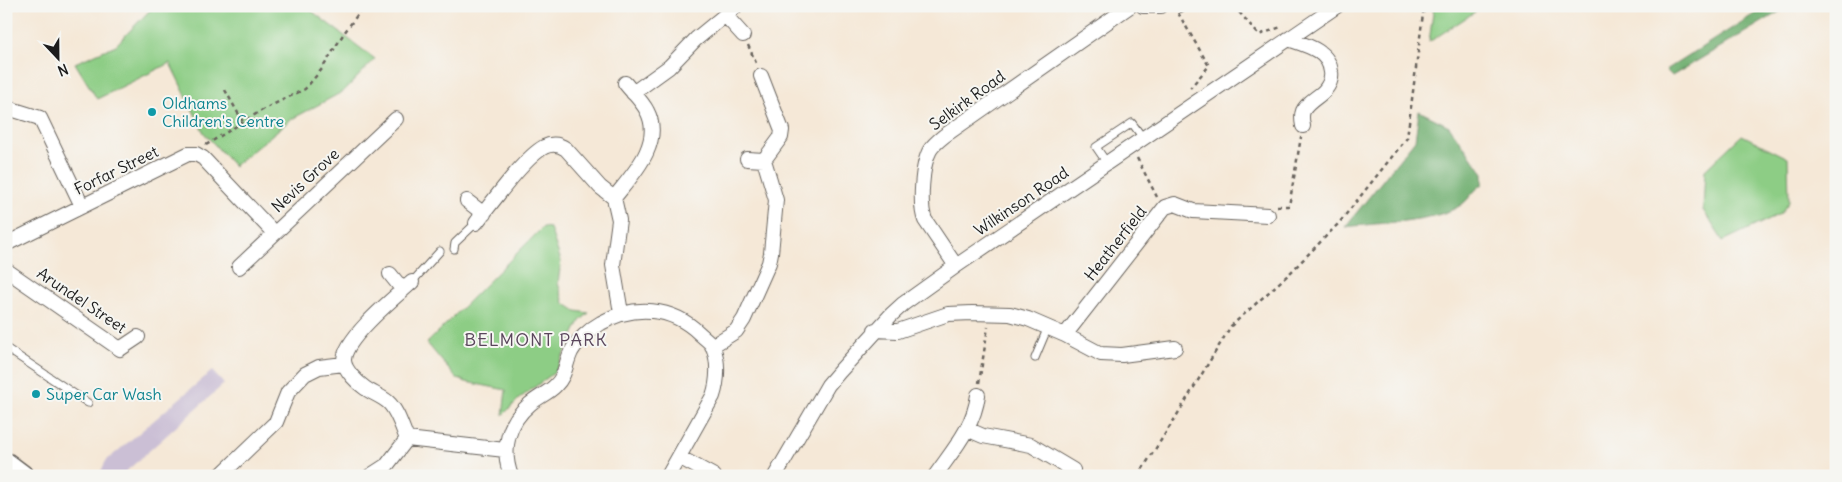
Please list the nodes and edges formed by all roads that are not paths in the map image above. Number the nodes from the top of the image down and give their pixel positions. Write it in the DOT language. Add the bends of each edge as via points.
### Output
graph roads {
  1 [pos="1130,6"];
  2 [pos="1143,6"];
  3 [pos="1161,6"];
  4 [pos="1337,6"];
  5 [pos="730,11"];
  6 [pos="1286,32"];
  7 [pos="742,35"];
  8 [pos="761,76"];
  9 [pos="6,111"];
  10 [pos="396,119"];
  11 [pos="1303,126"];
  12 [pos="1143,138"];
  13 [pos="747,158"];
  14 [pos="764,160"];
  15 [pos="1107,163"];
  16 [pos="614,198"];
  17 [pos="467,201"];
  18 [pos="82,206"];
  19 [pos="1268,215"];
  20 [pos="480,218"];
  21 [pos="274,233"];
  22 [pos="6,244"];
  23 [pos="454,249"];
  24 [pos="440,251"];
  25 [pos="239,266"];
  26 [pos="956,266"];
  27 [pos="6,270"];
  28 [pos="390,274"];
  29 [pos="408,286"];
  30 [pos="620,313"];
  31 [pos="1048,327"];
  32 [pos="875,330"];
  33 [pos="1065,335"];
  34 [pos="138,337"];
  35 [pos="712,346"];
  36 [pos="6,348"];
  37 [pos="1175,348"];
  38 [pos="1035,358"];
  39 [pos="344,364"];
  40 [pos="978,395"];
  41 [pos="88,403"];
  42 [pos="968,429"];
  43 [pos="407,439"];
  44 [pos="505,450"];
  45 [pos="679,456"];
  46 [pos="6,464"];
  47 [pos="1075,469"];
  48 [pos="228,473"];
  49 [pos="672,474"];
  50 [pos="22,476"];
  51 [pos="370,476"];
  52 [pos="511,476"];
  53 [pos="714,476"];
  54 [pos="775,476"];
  55 [pos="935,476"];
  1 -- 26 [label="street, Selkirk Road" via="931,148 926,159 922,212"];
  2 -- 3 [label="street"];
  4 -- 6 [label="street, Wilkinson Road"];
  5 -- 7 [label="street"];
  5 -- 16 [label="street" via="696,39 670,67 630,88 647,111 652,135 639,166"];
  6 -- 11 [label="street" via="1316,50 1331,68 1325,90 1303,112"];
  6 -- 12 [label="street, Wilkinson Road"];
  8 -- 14 [label="street" via="775,94 782,130 781,137"];
  9 -- 18 [label="street" via="11,109 40,118"];
  10 -- 21 [label="street, Nevis Grove"];
  12 -- 15 [label="street, Wilkinson Road"];
  12 -- 15 [label="lane" via="1132,123 1096,147"];
  13 -- 14 [label="street"];
  14 -- 35 [label="street" via="776,200 770,258 744,319 736,331"];
  15 -- 26 [label="street, Wilkinson Road"];
  16 -- 20 [label="street" via="566,149 552,144 525,163"];
  16 -- 30 [label="street" via="619,220 613,265"];
  17 -- 20 [label="street"];
  18 -- 21 [label="street, Forfar Street" via="188,154 196,154"];
  18 -- 22 [label="street, Forfar Street"];
  19 -- 33 [label="street, Heatherfield" via="1193,211 1170,205"];
  20 -- 23 [label="lane" via="454,243"];
  21 -- 25 [label="street, Nevis Grove"];
  24 -- 29 [label="lane"];
  26 -- 32 [label="street, Wilkinson Road" via="903,304"];
  27 -- 34 [label="street, Arundel Street" via="120,349"];
  28 -- 29 [label="street"];
  29 -- 39 [label="street" via="354,338 347,348"];
  30 -- 35 [label="street" via="641,311 674,316 690,324"];
  30 -- 44 [label="street" via="600,323 572,350 561,380 519,415 510,430"];
  31 -- 32 [label="street" via="1019,316 990,313 948,314 898,331"];
  31 -- 33 [label="street"];
  31 -- 38 [label="lane"];
  32 -- 54 [label="street, Wilkinson Road" via="828,385"];
  33 -- 37 [label="street" via="1101,354"];
  35 -- 45 [label="street" via="717,368 713,396"];
  36 -- 41 [label="lane"];
  39 -- 43 [label="street" via="366,389 388,402"];
  39 -- 48 [label="street" via="319,367 306,374 288,392 276,422"];
  40 -- 42 [label="street"];
  42 -- 47 [label="street" via="982,436 1031,444"];
  42 -- 55 [label="street"];
  43 -- 44 [label="street"];
  43 -- 51 [label="street" via="387,465"];
  44 -- 52 [label="street"];
  45 -- 49 [label="street"];
  45 -- 53 [label="street"];
  46 -- 50 [label="main road"];
}
